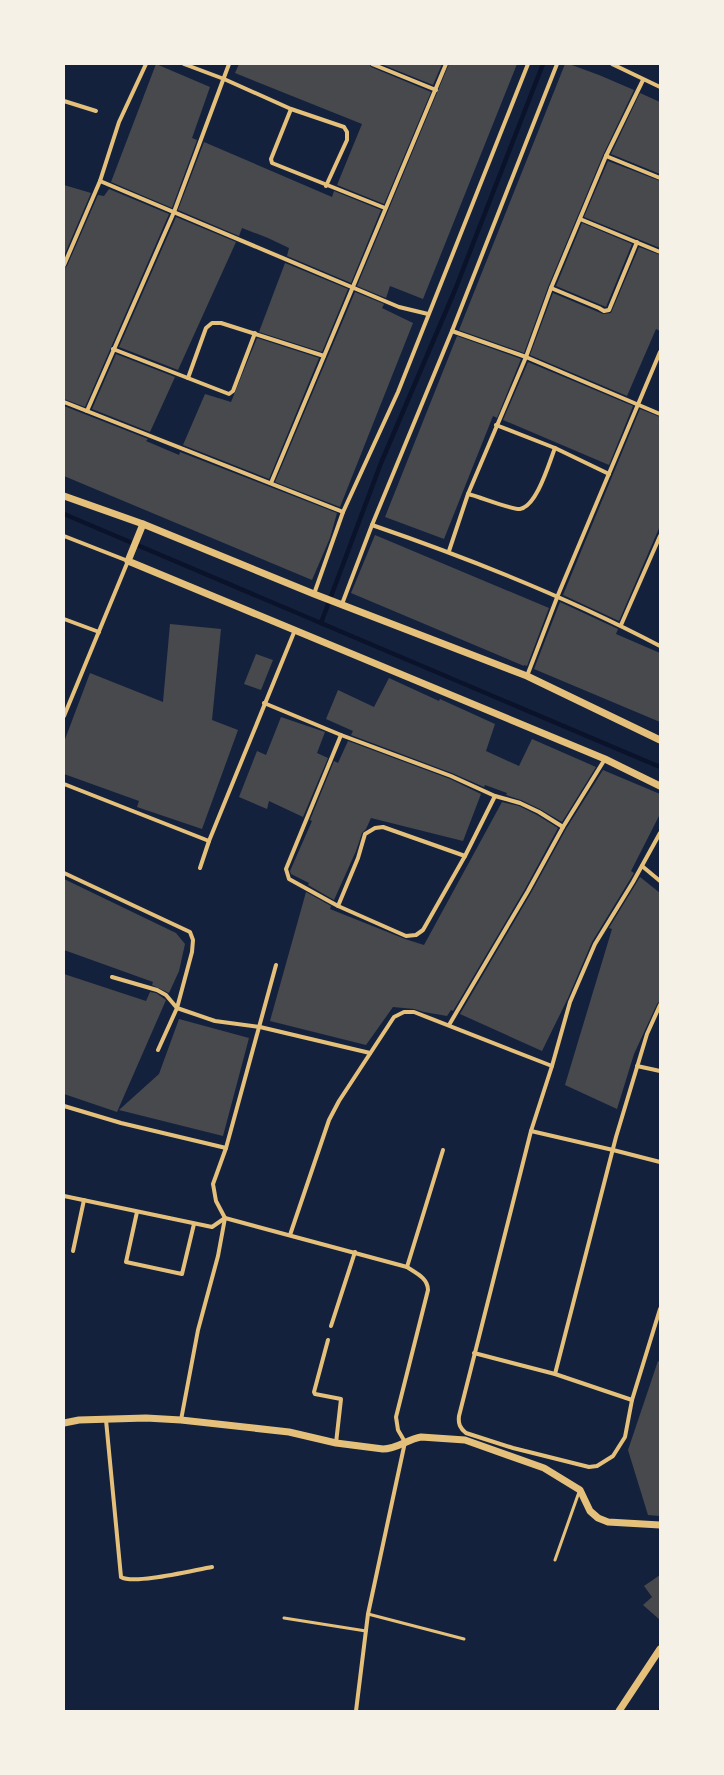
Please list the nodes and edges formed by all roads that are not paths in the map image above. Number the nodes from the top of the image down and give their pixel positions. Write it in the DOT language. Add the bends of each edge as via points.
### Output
graph roads {
  1 [pos="146,64"];
  2 [pos="184,64"];
  3 [pos="229,64"];
  4 [pos="372,64"];
  5 [pos="446,64"];
  6 [pos="528,64"];
  7 [pos="557,64"];
  8 [pos="612,64"];
  9 [pos="224,79"];
  10 [pos="643,80"];
  11 [pos="660,87"];
  12 [pos="436,90"];
  13 [pos="64,101"];
  14 [pos="291,109"];
  15 [pos="96,111"];
  16 [pos="606,156"];
  17 [pos="660,178"];
  18 [pos="100,182"];
  19 [pos="326,186"];
  20 [pos="386,208"];
  21 [pos="174,212"];
  22 [pos="580,219"];
  23 [pos="637,242"];
  24 [pos="660,252"];
  25 [pos="64,265"];
  26 [pos="353,287"];
  27 [pos="551,288"];
  28 [pos="428,314"];
  29 [pos="452,331"];
  30 [pos="255,333"];
  31 [pos="113,349"];
  32 [pos="660,352"];
  33 [pos="324,356"];
  34 [pos="526,356"];
  35 [pos="188,378"];
  36 [pos="64,402"];
  37 [pos="639,405"];
  38 [pos="87,411"];
  39 [pos="660,414"];
  40 [pos="496,425"];
  41 [pos="555,448"];
  42 [pos="609,474"];
  43 [pos="271,483"];
  44 [pos="468,494"];
  45 [pos="64,496"];
  46 [pos="344,512"];
  47 [pos="143,524"];
  48 [pos="372,525"];
  49 [pos="64,536"];
  50 [pos="660,536"];
  51 [pos="449,551"];
  52 [pos="128,561"];
  53 [pos="314,594"];
  54 [pos="558,596"];
  55 [pos="339,603"];
  56 [pos="64,619"];
  57 [pos="621,625"];
  58 [pos="295,630"];
  59 [pos="99,632"];
  60 [pos="660,646"];
  61 [pos="527,676"];
  62 [pos="264,703"];
  63 [pos="64,716"];
  64 [pos="341,735"];
  65 [pos="660,740"];
  66 [pos="605,759"];
  67 [pos="64,784"];
  68 [pos="660,786"];
  69 [pos="495,796"];
  70 [pos="563,827"];
  71 [pos="660,832"];
  72 [pos="209,841"];
  73 [pos="465,856"];
  74 [pos="642,866"];
  75 [pos="200,868"];
  76 [pos="64,873"];
  77 [pos="660,881"];
  78 [pos="338,906"];
  79 [pos="276,965"];
  80 [pos="112,977"];
  81 [pos="660,1005"];
  82 [pos="177,1008"];
  83 [pos="449,1025"];
  84 [pos="260,1027"];
  85 [pos="158,1050"];
  86 [pos="370,1053"];
  87 [pos="552,1066"];
  88 [pos="637,1066"];
  89 [pos="660,1071"];
  90 [pos="64,1106"];
  91 [pos="530,1131"];
  92 [pos="226,1148"];
  93 [pos="443,1150"];
  94 [pos="613,1150"];
  95 [pos="660,1162"];
  96 [pos="64,1196"];
  97 [pos="84,1200"];
  98 [pos="137,1212"];
  99 [pos="226,1218"];
  100 [pos="194,1224"];
  101 [pos="290,1235"];
  102 [pos="73,1251"];
  103 [pos="355,1252"];
  104 [pos="407,1266"];
  105 [pos="660,1309"];
  106 [pos="332,1326"];
  107 [pos="328,1340"];
  108 [pos="474,1353"];
  109 [pos="554,1374"];
  110 [pos="632,1400"];
  111 [pos="106,1420"];
  112 [pos="181,1420"];
  113 [pos="64,1423"];
  114 [pos="405,1442"];
  115 [pos="336,1443"];
  116 [pos="580,1490"];
  117 [pos="660,1525"];
  118 [pos="555,1560"];
  119 [pos="212,1567"];
  120 [pos="368,1614"];
  121 [pos="284,1618"];
  122 [pos="366,1631"];
  123 [pos="464,1639"];
  124 [pos="660,1649"];
  125 [pos="356,1711"];
  126 [pos="619,1711"];
  1 -- 18 [label="street" via="119,122"];
  2 -- 9 [label="street"];
  3 -- 9 [label="street"];
  4 -- 12 [label="street"];
  5 -- 12 [label="street"];
  6 -- 28 [label="street"];
  7 -- 29 [label="street"];
  8 -- 10 [label="street"];
  9 -- 14 [label="street"];
  9 -- 21 [label="street"];
  10 -- 11 [label="street"];
  10 -- 16 [label="street"];
  12 -- 20 [label="street"];
  13 -- 15 [label="street"];
  14 -- 19 [label="street" via="271,159 272,163"];
  14 -- 19 [label="street" via="344,127 348,132 347,140"];
  16 -- 17 [label="street"];
  16 -- 22 [label="street"];
  18 -- 21 [label="street"];
  18 -- 25 [label="street"];
  19 -- 20 [label="street"];
  20 -- 26 [label="street"];
  21 -- 26 [label="street"];
  21 -- 31 [label="street"];
  22 -- 23 [label="street"];
  22 -- 27 [label="street"];
  23 -- 24 [label="street"];
  23 -- 27 [label="street" via="608,310"];
  26 -- 28 [label="street" via="399,307"];
  26 -- 33 [label="street"];
  27 -- 34 [label="street"];
  28 -- 46 [label="street" via="398,392"];
  29 -- 34 [label="street"];
  29 -- 48 [label="street"];
  30 -- 33 [label="street"];
  30 -- 35 [label="street" via="214,322 207,325"];
  30 -- 35 [label="street" via="231,393"];
  31 -- 35 [label="street"];
  31 -- 38 [label="street"];
  32 -- 37 [label="street"];
  33 -- 43 [label="street"];
  34 -- 37 [label="street"];
  34 -- 40 [label="street"];
  36 -- 38 [label="street"];
  37 -- 39 [label="street"];
  37 -- 42 [label="street"];
  38 -- 43 [label="street"];
  40 -- 41 [label="street"];
  40 -- 44 [label="street"];
  41 -- 42 [label="street"];
  41 -- 44 [label="street" via="534,498 528,505 519,509"];
  42 -- 54 [label="street"];
  43 -- 46 [label="street"];
  44 -- 51 [label="street"];
  45 -- 47 [label="street"];
  46 -- 53 [label="street"];
  47 -- 52 [label="street"];
  47 -- 53 [label="street"];
  48 -- 51 [label="street"];
  48 -- 55 [label="street"];
  49 -- 52 [label="street"];
  50 -- 57 [label="street"];
  51 -- 54 [label="street"];
  52 -- 58 [label="street"];
  52 -- 59 [label="street"];
  53 -- 55 [label="street"];
  54 -- 57 [label="street"];
  54 -- 61 [label="street"];
  55 -- 61 [label="street"];
  56 -- 59 [label="street"];
  57 -- 60 [label="street"];
  58 -- 62 [label="street"];
  58 -- 66 [label="street"];
  59 -- 63 [label="street"];
  61 -- 65 [label="street"];
  62 -- 64 [label="street"];
  62 -- 72 [label="street"];
  64 -- 69 [label="street" via="451,776"];
  64 -- 78 [label="street" via="286,870 289,879"];
  66 -- 68 [label="street"];
  66 -- 70 [label="street"];
  67 -- 72 [label="street"];
  69 -- 70 [label="street" via="520,803"];
  69 -- 73 [label="street"];
  70 -- 83 [label="street"];
  71 -- 74 [label="street"];
  72 -- 75 [label="street"];
  73 -- 78 [label="street" via="423,930 416,935 406,936"];
  73 -- 78 [label="street" via="383,828 375,828 365,834"];
  74 -- 77 [label="street"];
  74 -- 87 [label="street" via="586,963 570,1002"];
  76 -- 82 [label="street" via="190,932 193,940 192,952"];
  79 -- 84 [label="street"];
  80 -- 82 [label="street" via="157,990"];
  81 -- 88 [label="street"];
  82 -- 84 [label="street" via="215,1021"];
  82 -- 85 [label="street"];
  83 -- 86 [label="street" via="414,1012 398,1014"];
  83 -- 87 [label="street"];
  84 -- 86 [label="street"];
  84 -- 92 [label="street"];
  86 -- 101 [label="street" via="329,1120"];
  87 -- 91 [label="street"];
  88 -- 89 [label="street"];
  88 -- 94 [label="street"];
  90 -- 92 [label="street" via="121,1123"];
  91 -- 94 [label="street"];
  91 -- 108 [label="street"];
  92 -- 99 [label="street" via="213,1184 216,1200"];
  93 -- 104 [label="street"];
  94 -- 95 [label="street"];
  94 -- 109 [label="street"];
  96 -- 97 [label="street"];
  97 -- 98 [label="street"];
  97 -- 102 [label="street"];
  98 -- 100 [label="street"];
  98 -- 100 [label="street" via="126,1262 182,1274"];
  99 -- 100 [label="street" via="212,1227"];
  99 -- 101 [label="street"];
  99 -- 112 [label="street" via="198,1330"];
  101 -- 103 [label="street"];
  103 -- 104 [label="street"];
  103 -- 106 [label="street"];
  104 -- 114 [label="street" via="424,1278 428,1290 396,1417 398,1430"];
  105 -- 110 [label="street"];
  107 -- 115 [label="street" via="314,1392 341,1399"];
  108 -- 109 [label="street"];
  108 -- 110 [label="street" via="458,1423 466,1433 513,1448 589,1467 597,1466 613,1456 621,1445"];
  109 -- 110 [label="street"];
  111 -- 112 [label="street"];
  111 -- 113 [label="street"];
  111 -- 119 [label="street" via="121,1577 141,1580"];
  112 -- 115 [label="street" via="289,1432"];
  114 -- 115 [label="street" via="390,1449"];
  114 -- 116 [label="street" via="421,1436 465,1440 544,1468"];
  114 -- 120 [label="street"];
  116 -- 117 [label="street" via="590,1511 598,1518 608,1522"];
  116 -- 118 [label="lane"];
  120 -- 122 [label="street"];
  120 -- 123 [label="lane"];
  121 -- 122 [label="lane"];
  122 -- 125 [label="street"];
  124 -- 126 [label="street"];
}
